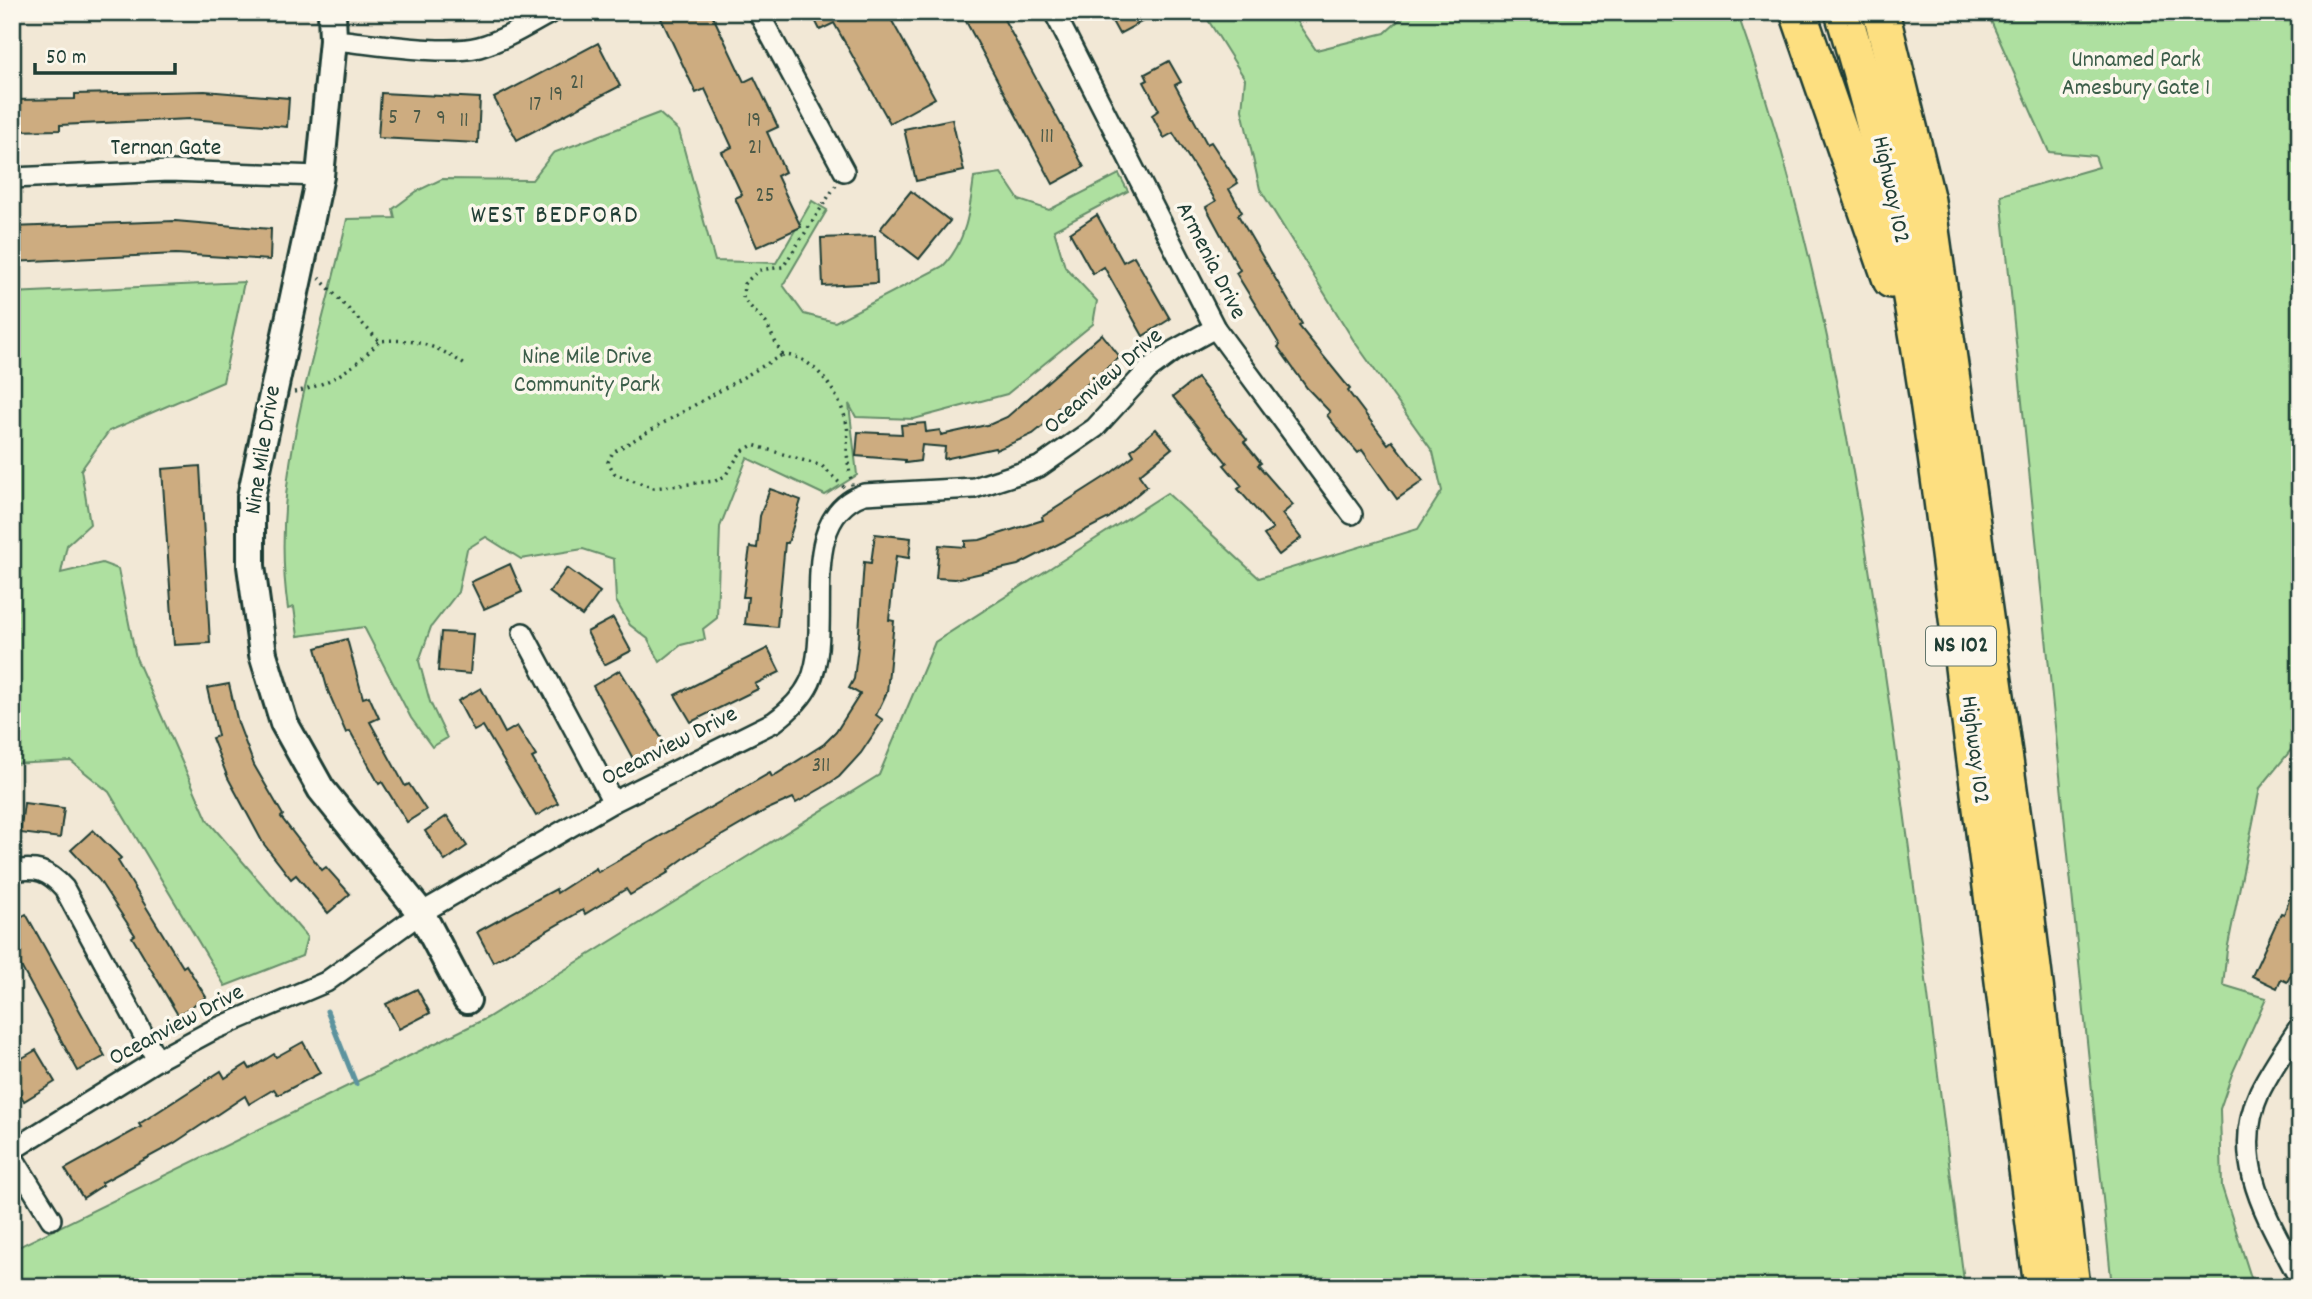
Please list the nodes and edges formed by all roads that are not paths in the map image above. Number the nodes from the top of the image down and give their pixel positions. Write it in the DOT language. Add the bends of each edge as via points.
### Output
graph roads {
  1 [pos="332,12"];
  2 [pos="552,12"];
  3 [pos="758,12"];
  4 [pos="1054,12"];
  5 [pos="1798,12"];
  6 [pos="1843,12"];
  7 [pos="1881,12"];
  8 [pos="333,40"];
  9 [pos="845,171"];
  10 [pos="320,176"];
  11 [pos="12,178"];
  12 [pos="1215,328"];
  13 [pos="1930,398"];
  14 [pos="1352,514"];
  15 [pos="523,633"];
  16 [pos="613,802"];
  17 [pos="12,871"];
  18 [pos="421,913"];
  19 [pos="467,1000"];
  20 [pos="2300,1026"];
  21 [pos="157,1060"];
  22 [pos="12,1150"];
  23 [pos="12,1156"];
  24 [pos="51,1219"];
  25 [pos="2300,1280"];
  26 [pos="2042,1287"];
  27 [pos="2072,1287"];
  1 -- 8 [label="street, Nine Mile Drive"];
  2 -- 8 [label="street" via="476,48"];
  3 -- 9 [label="street"];
  4 -- 12 [label="street, Armenia Drive"];
  5 -- 13 [label="highway"];
  6 -- 13 [label="highway, Highway 102 / NS 102" via="1894,198"];
  7 -- 27 [label="highway, Highway 102 / NS 102" via="1927,201 2026,911"];
  8 -- 10 [label="street, Nine Mile Drive"];
  10 -- 11 [label="street, Ternan Gate" via="169,171"];
  10 -- 18 [label="street, Nine Mile Drive" via="251,497 251,566 263,654 284,723 321,789"];
  12 -- 14 [label="street, Armenia Drive"];
  12 -- 16 [label="street, Oceanview Drive" via="1155,365 1095,428 1038,467 974,488 876,492 854,498 839,510 827,531 816,659 810,681 795,705 774,722"];
  13 -- 26 [label="highway, Highway 102 / NS 102"];
  15 -- 16 [label="street"];
  16 -- 18 [label="street, Oceanview Drive"];
  17 -- 21 [label="street" via="32,868 51,874 64,888"];
  18 -- 19 [label="street, Nine Mile Drive"];
  18 -- 21 [label="street, Oceanview Drive" via="326,982 213,1030"];
  20 -- 25 [label="street" via="2260,1092 2248,1146 2254,1187"];
  21 -- 22 [label="street, Oceanview Drive"];
  23 -- 24 [label="street"];
}
